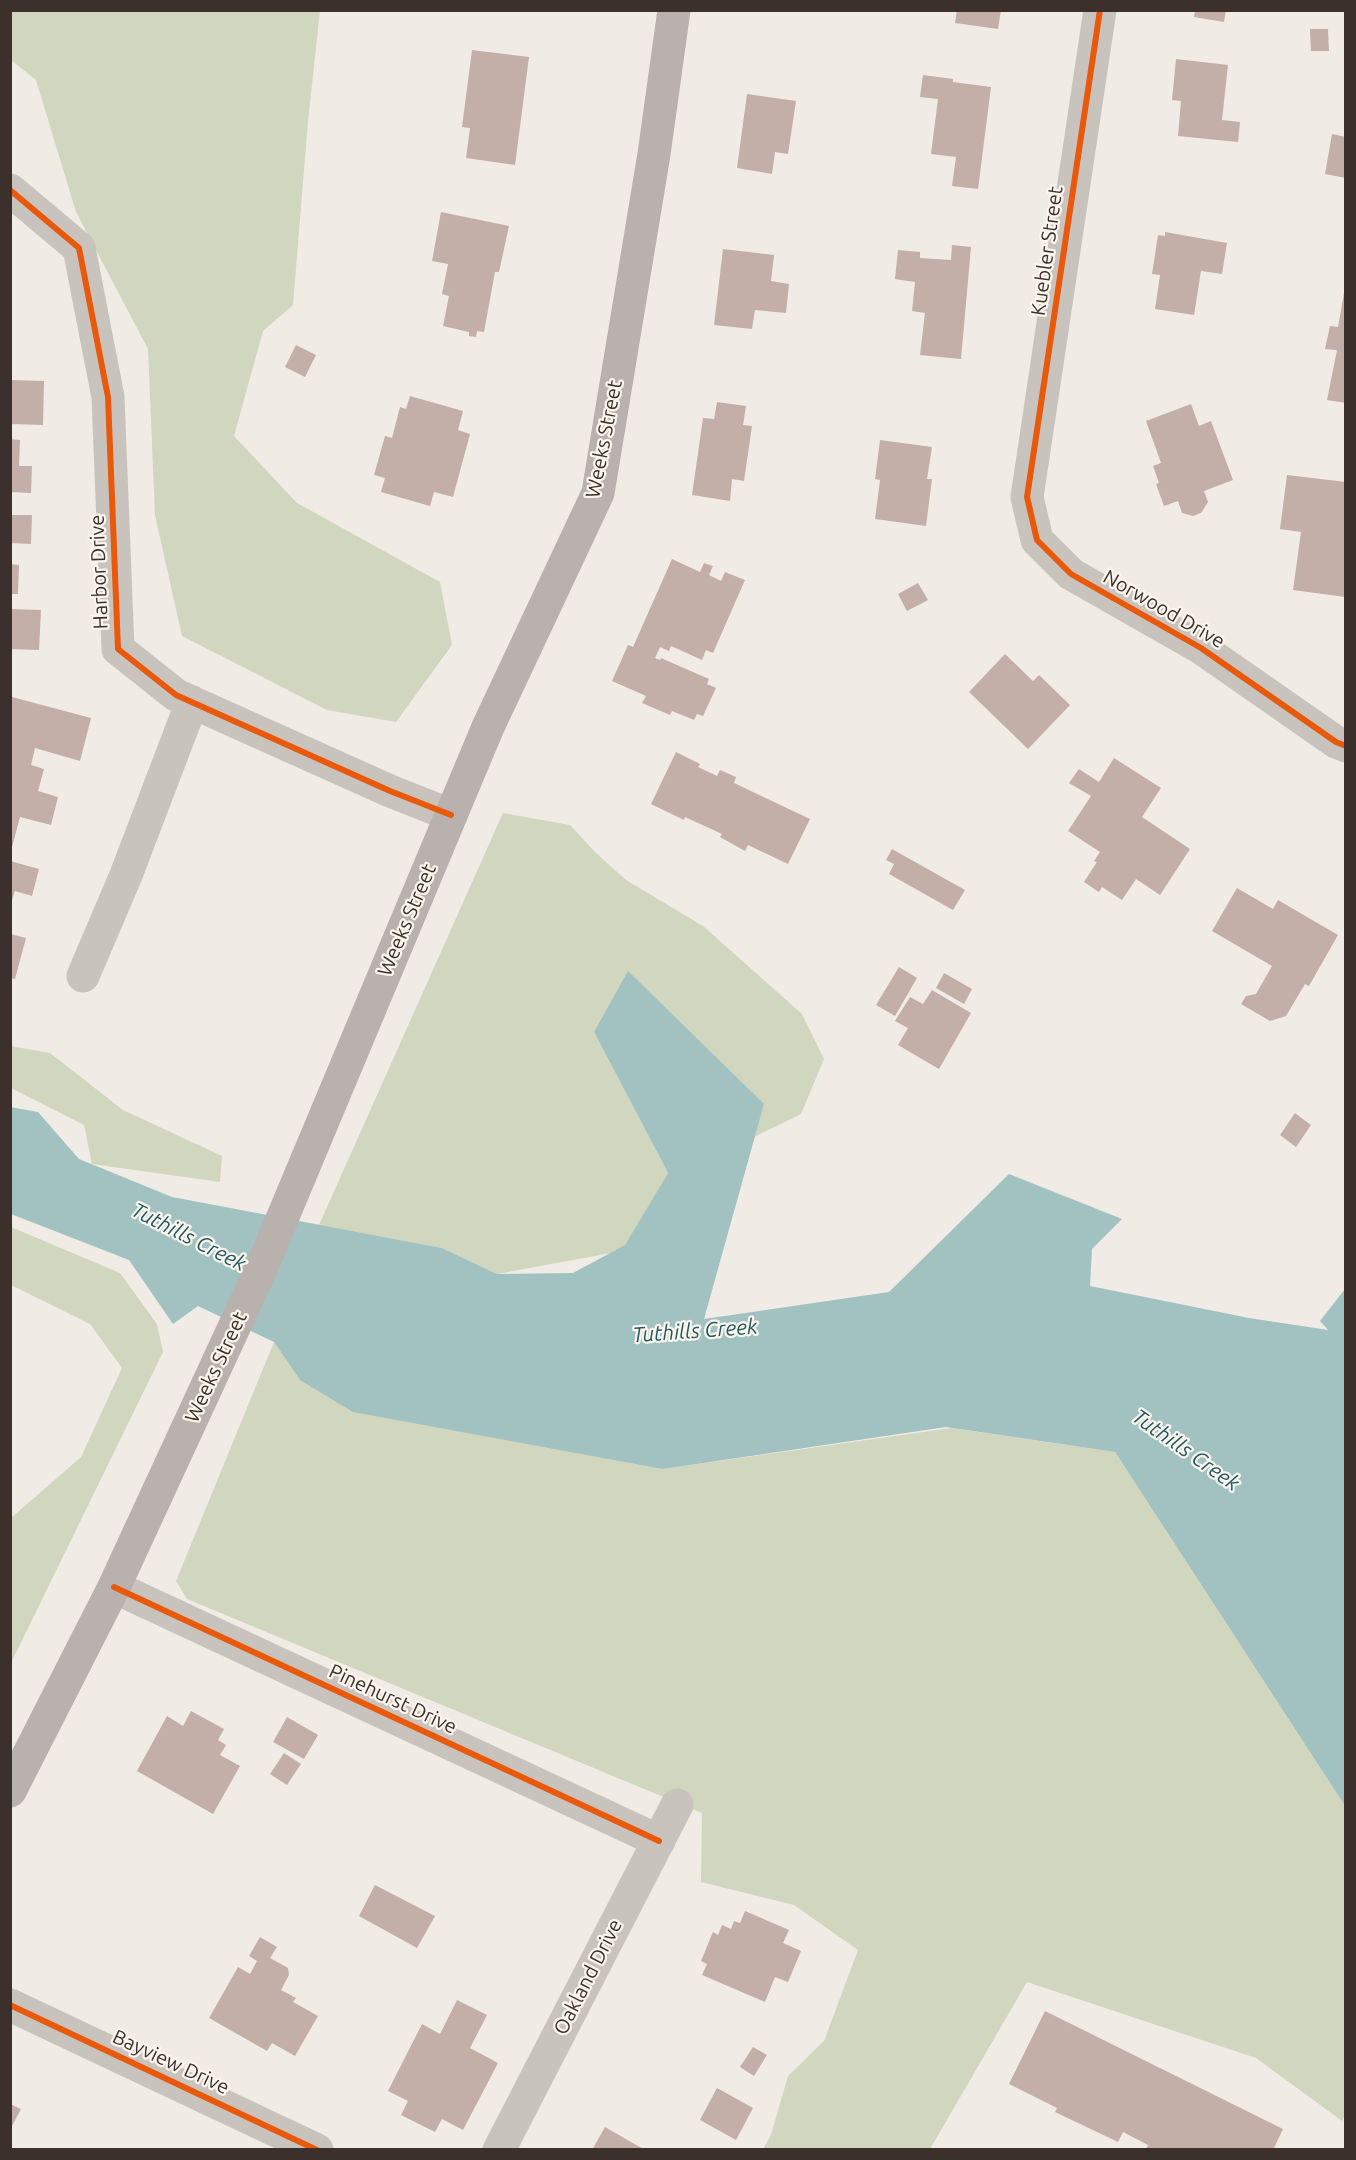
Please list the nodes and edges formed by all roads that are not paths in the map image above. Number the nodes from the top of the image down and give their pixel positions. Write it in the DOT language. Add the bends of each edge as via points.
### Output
graph roads {
  1 [pos="674,10"];
  2 [pos="1100,10"];
  3 [pos="10,190"];
  4 [pos="1027,497"];
  5 [pos="192,702"];
  6 [pos="1346,746"];
  7 [pos="451,815"];
  8 [pos="83,976"];
  9 [pos="114,1587"];
  10 [pos="10,1791"];
  11 [pos="677,1805"];
  12 [pos="659,1841"];
  13 [pos="10,2005"];
  14 [pos="317,2150"];
  15 [pos="499,2150"];
  1 -- 7 [label="main road, Weeks Street" via="598,493"];
  2 -- 4 [label="street, Kuebler Street"];
  3 -- 5 [label="street, Harbor Drive" via="79,248 108,397 118,649 176,695"];
  4 -- 6 [label="street, Norwood Drive" via="1037,540 1071,574 1201,648"];
  5 -- 7 [label="street, Harbor Drive"];
  5 -- 8 [label="street"];
  7 -- 9 [label="main road, Weeks Street" via="261,1269"];
  9 -- 10 [label="main road, Weeks Street"];
  9 -- 12 [label="street, Pinehurst Drive"];
  11 -- 12 [label="street, Oakland Drive"];
  12 -- 15 [label="street, Oakland Drive"];
  13 -- 14 [label="street, Bayview Drive"];
}
